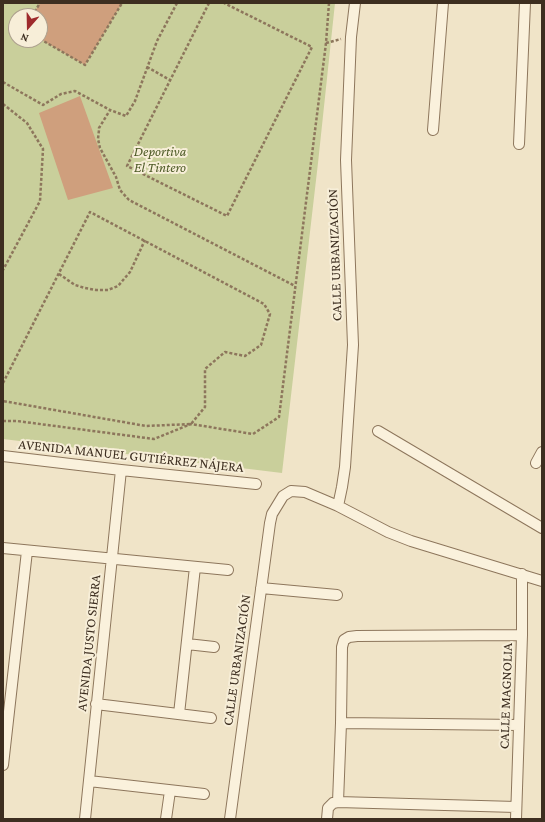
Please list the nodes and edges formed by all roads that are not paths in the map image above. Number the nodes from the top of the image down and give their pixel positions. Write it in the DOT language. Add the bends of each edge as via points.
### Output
graph roads {
  1 [pos="355,3"];
  2 [pos="443,3"];
  3 [pos="525,3"];
  4 [pos="433,130"];
  5 [pos="520,144"];
  6 [pos="378,431"];
  7 [pos="542,452"];
  8 [pos="3,456"];
  9 [pos="536,463"];
  10 [pos="121,470"];
  11 [pos="256,484"];
  12 [pos="338,506"];
  13 [pos="542,528"];
  14 [pos="3,548"];
  15 [pos="27,551"];
  16 [pos="111,559"];
  17 [pos="195,567"];
  18 [pos="228,570"];
  19 [pos="522,574"];
  20 [pos="542,580"];
  21 [pos="261,588"];
  22 [pos="337,595"];
  23 [pos="522,635"];
  24 [pos="187,644"];
  25 [pos="214,647"];
  26 [pos="96,704"];
  27 [pos="179,714"];
  28 [pos="211,718"];
  29 [pos="341,723"];
  30 [pos="519,725"];
  31 [pos="3,765"];
  32 [pos="89,781"];
  33 [pos="170,791"];
  34 [pos="204,794"];
  35 [pos="338,802"];
  36 [pos="516,807"];
  37 [pos="85,819"];
  38 [pos="166,819"];
  39 [pos="230,819"];
  40 [pos="327,819"];
  41 [pos="516,819"];
  1 -- 12 [label="street, CALLE URBANIZACIÓN" via="351,37 346,160 352,345 345,467"];
  2 -- 4 [label="street"];
  3 -- 5 [label="street"];
  6 -- 13 [label="street"];
  7 -- 9 [label="street"];
  8 -- 10 [label="street, AVENIDA MANUEL GUTIÉRREZ NÁJERA"];
  10 -- 11 [label="street, AVENIDA MANUEL GUTIÉRREZ NÁJERA"];
  10 -- 16 [label="street, AVENIDA JUSTO SIERRA"];
  12 -- 19 [label="street" via="411,541"];
  12 -- 21 [label="street, CALLE URBANIZACIÓN" via="305,492 291,491 283,496 272,514"];
  14 -- 15 [label="street"];
  15 -- 16 [label="street"];
  15 -- 31 [label="street"];
  16 -- 17 [label="street"];
  16 -- 26 [label="street, AVENIDA JUSTO SIERRA"];
  17 -- 18 [label="street"];
  17 -- 24 [label="street"];
  19 -- 20 [label="street"];
  19 -- 23 [label="street, CALLE MAGNOLIA"];
  21 -- 22 [label="street"];
  21 -- 39 [label="street, CALLE URBANIZACIÓN"];
  23 -- 29 [label="street" via="349,637 344,640 342,647"];
  23 -- 30 [label="street, CALLE MAGNOLIA"];
  24 -- 25 [label="street"];
  24 -- 27 [label="street"];
  26 -- 27 [label="street"];
  26 -- 32 [label="street, AVENIDA JUSTO SIERRA"];
  27 -- 28 [label="street"];
  29 -- 30 [label="street"];
  29 -- 35 [label="street"];
  30 -- 36 [label="street, CALLE MAGNOLIA"];
  32 -- 33 [label="street"];
  32 -- 37 [label="street, AVENIDA JUSTO SIERRA"];
  33 -- 34 [label="street"];
  33 -- 38 [label="street"];
  35 -- 36 [label="street"];
  35 -- 40 [label="street" via="328,808"];
  36 -- 41 [label="street, CALLE MAGNOLIA"];
}
